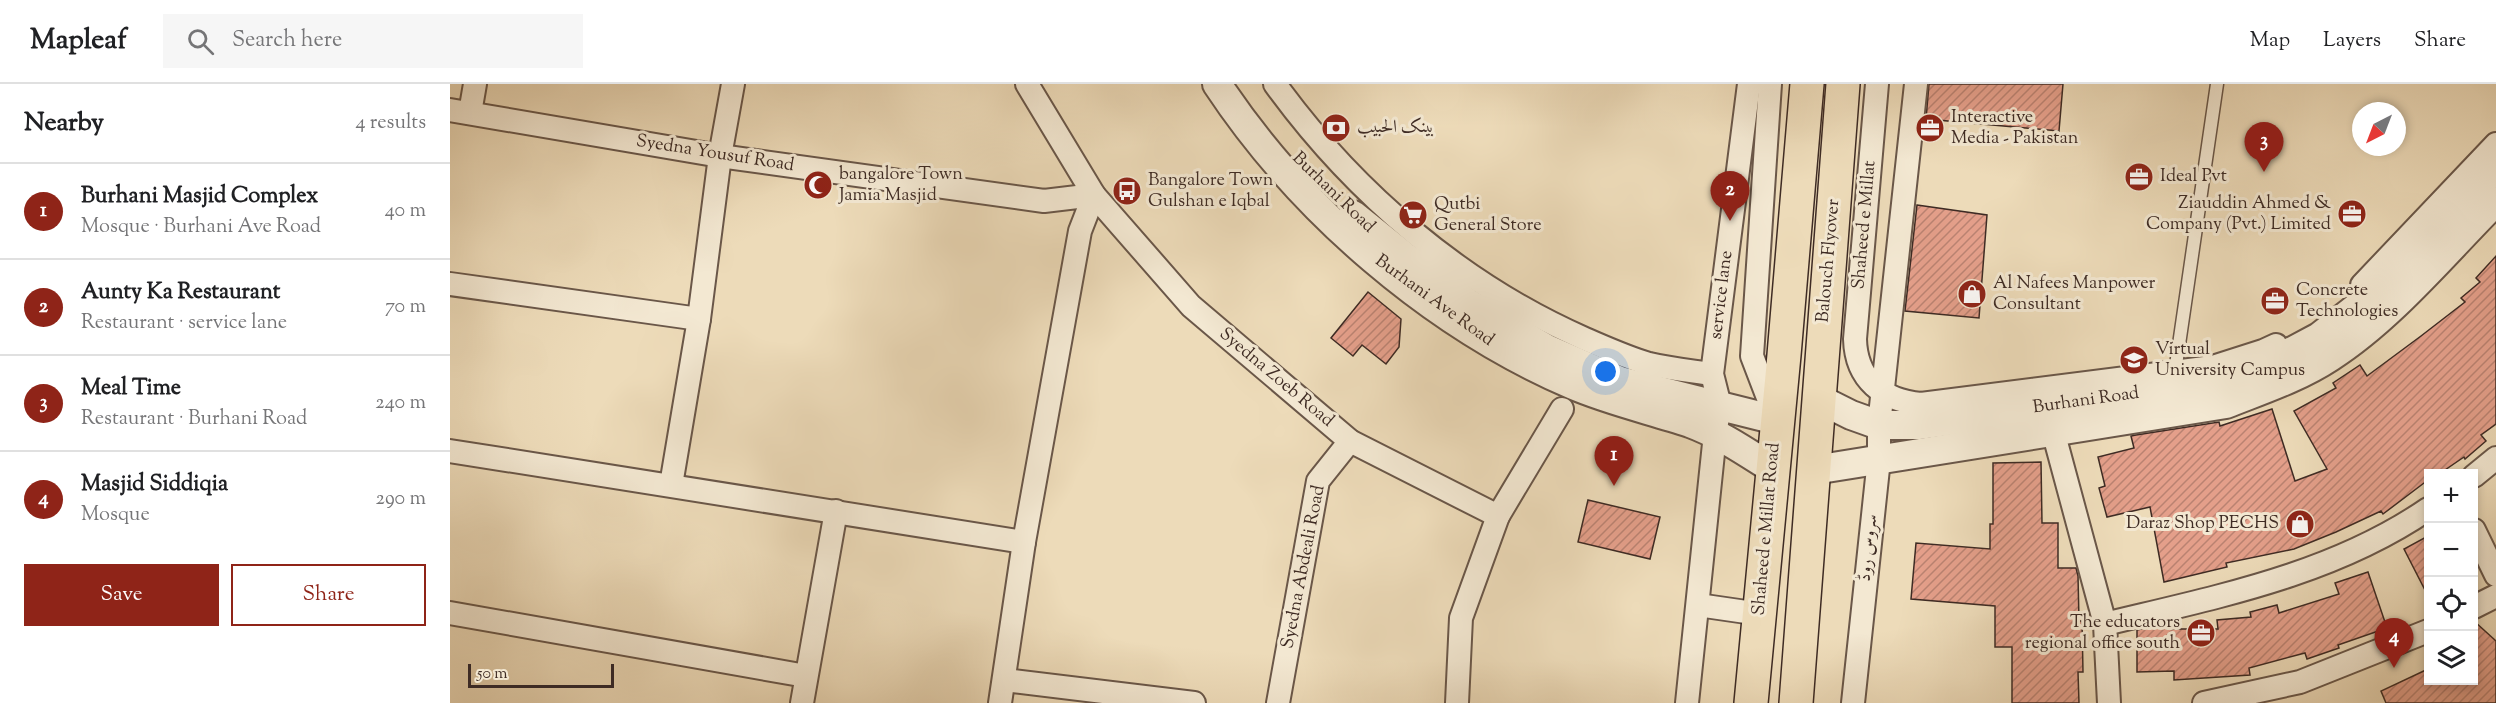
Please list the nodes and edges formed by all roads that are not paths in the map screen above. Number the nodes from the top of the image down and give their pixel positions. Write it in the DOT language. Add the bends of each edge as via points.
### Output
graph roads {
  1 [pos="475,84"];
  2 [pos="733,84"];
  3 [pos="1027,84"];
  4 [pos="1217,84"];
  5 [pos="1236,84"];
  6 [pos="1275,84"];
  7 [pos="1749,84"];
  8 [pos="1770,84"];
  9 [pos="1807,84"];
  10 [pos="1843,84"];
  11 [pos="1877,84"];
  12 [pos="1916,84"];
  13 [pos="2217,84"];
  14 [pos="460,111"];
  15 [pos="2496,144"];
  16 [pos="720,156"];
  17 [pos="2496,167"];
  18 [pos="1094,195"];
  19 [pos="2496,201"];
  20 [pos="450,284"];
  21 [pos="699,319"];
  22 [pos="1784,355"];
  23 [pos="2175,372"];
  24 [pos="1713,375"];
  25 [pos="1883,394"];
  26 [pos="1819,399"];
  27 [pos="1720,406"];
  28 [pos="1562,409"];
  29 [pos="1776,420"];
  30 [pos="1879,425"];
  31 [pos="2053,431"];
  32 [pos="1715,434"];
  33 [pos="1350,441"];
  34 [pos="450,451"];
  35 [pos="1815,454"];
  36 [pos="2496,458"];
  37 [pos="1879,459"];
  38 [pos="1773,470"];
  39 [pos="2478,473"];
  40 [pos="671,485"];
  41 [pos="836,511"];
  42 [pos="2424,512"];
  43 [pos="1498,516"];
  44 [pos="2478,538"];
  45 [pos="1024,542"];
  46 [pos="2496,575"];
  47 [pos="2496,596"];
  48 [pos="1698,605"];
  49 [pos="2478,605"];
  50 [pos="1761,607"];
  51 [pos="450,614"];
  52 [pos="1803,617"];
  53 [pos="2105,624"];
  54 [pos="2424,633"];
  55 [pos="806,676"];
  56 [pos="1004,680"];
  57 [pos="802,703"];
  58 [pos="1000,703"];
  59 [pos="1194,703"];
  60 [pos="1278,703"];
  61 [pos="1456,703"];
  62 [pos="1687,703"];
  63 [pos="1751,703"];
  64 [pos="1764,703"];
  65 [pos="1786,703"];
  66 [pos="1796,703"];
  67 [pos="1853,703"];
  68 [pos="2109,703"];
  69 [pos="2204,703"];
  1 -- 14 [label="street"];
  2 -- 16 [label="street"];
  3 -- 18 [label="street, Syedna Zoeb Road"];
  4 -- 32 [label="street, Burhani Ave Road" via="1295,183 1344,232 1455,321 1574,386"];
  5 -- 27 [label="street, Burhani Road" via="1309,173 1355,217 1468,303 1547,349 1620,381"];
  6 -- 24 [label="street" via="1328,151 1374,197 1420,238 1483,284 1566,331 1611,350 1649,364"];
  7 -- 24 [label="street, service lane"];
  8 -- 29 [label="street" via="1752,356"];
  9 -- 22 [label="main road, Balouch Flyover"];
  10 -- 26 [label="main road, Balouch Flyover"];
  11 -- 25 [label="street, Shaheed e Millat" via="1855,339 1858,366"];
  12 -- 25 [label="street"];
  13 -- 23 [label="lane"];
  14 -- 16 [label="street, Syedna Yousuf Road"];
  15 -- 23 [label="street" via="2356,291 2310,326 2264,351 2213,367"];
  16 -- 18 [label="street, Syedna Yousuf Road" via="1044,201"];
  16 -- 21 [label="street"];
  17 -- 30 [label="street, Burhani Road" via="2366,301 2319,337 2270,363 2220,382 1920,425"];
  18 -- 33 [label="street, Syedna Zoeb Road" via="1191,306"];
  18 -- 45 [label="street" via="1080,231"];
  19 -- 31 [label="street, Burhani Road" via="2380,318 2330,357 2278,384 2226,404"];
  20 -- 21 [label="street"];
  21 -- 40 [label="street"];
  22 -- 29 [label="main road, Shaheed e Millat Road"];
  23 -- 25 [label="street" via="1922,404"];
  24 -- 27 [label="street, service lane"];
  25 -- 30 [label="street, سروس روڈ"];
  26 -- 30 [label="street, Burhani Road"];
  26 -- 35 [label="main road, Balouch Flyover"];
  27 -- 29 [label="street, Burhani Road"];
  27 -- 32 [label="street, service lane"];
  28 -- 43 [label="street"];
  29 -- 38 [label="main road, Shaheed e Millat Road"];
  30 -- 37 [label="street, سروس روڈ"];
  31 -- 37 [label="street, Burhani Road"];
  31 -- 53 [label="street"];
  32 -- 38 [label="street, Burhani Ave Road"];
  32 -- 48 [label="street, service lane"];
  33 -- 43 [label="street, Syedna Zoeb Road"];
  33 -- 60 [label="street, Syedna Abdeali Road" via="1318,481"];
  34 -- 40 [label="street"];
  35 -- 37 [label="street, Burhani Road"];
  35 -- 52 [label="main road"];
  36 -- 39 [label="street"];
  37 -- 67 [label="street, سروس روڈ"];
  38 -- 50 [label="main road, Shaheed e Millat Road"];
  40 -- 41 [label="street"];
  41 -- 45 [label="street"];
  41 -- 55 [label="street"];
  42 -- 53 [label="street" via="2397,530 2313,569"];
  43 -- 61 [label="street" via="1461,618"];
  44 -- 46 [label="street"];
  45 -- 56 [label="street"];
  47 -- 49 [label="street"];
  48 -- 50 [label="street"];
  48 -- 62 [label="street, service lane"];
  50 -- 63 [label="main road, Shaheed e Millat Road"];
  50 -- 64 [label="main road" via="1770,628"];
  51 -- 55 [label="street"];
  52 -- 65 [label="main road" via="1792,635"];
  52 -- 66 [label="main road"];
  53 -- 68 [label="street"];
  54 -- 69 [label="street" via="2300,682"];
  55 -- 57 [label="street"];
  56 -- 58 [label="street"];
  56 -- 59 [label="street"];
}
